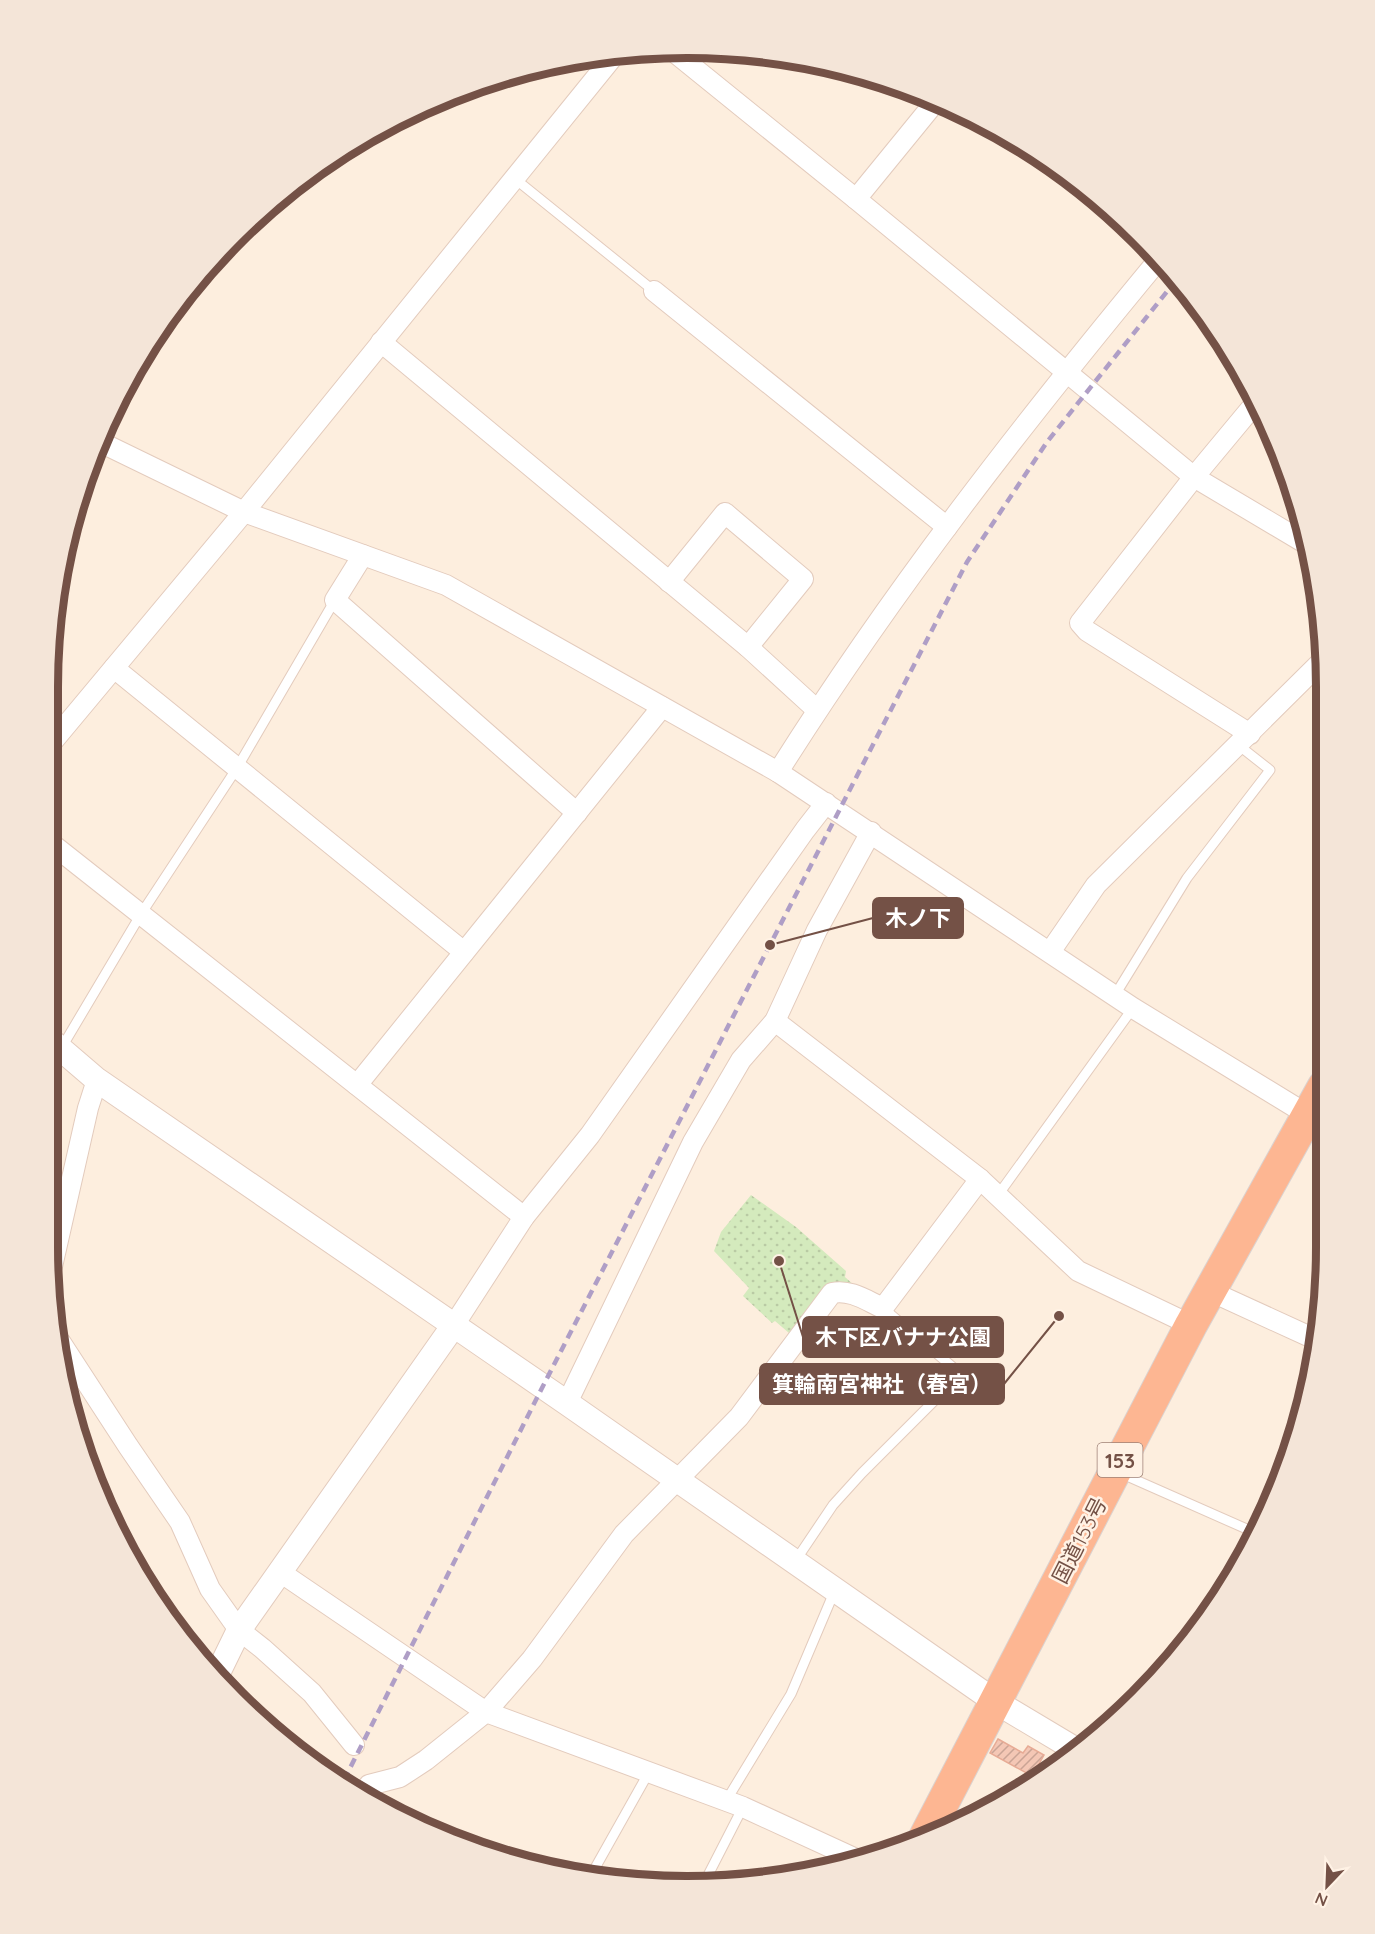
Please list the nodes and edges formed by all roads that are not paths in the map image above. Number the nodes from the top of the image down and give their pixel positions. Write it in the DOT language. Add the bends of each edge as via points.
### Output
graph roads {
  1 [pos="682,58"];
  2 [pos="607,64"];
  3 [pos="931,107"];
  4 [pos="514,178"];
  5 [pos="856,199"];
  6 [pos="1153,266"];
  7 [pos="654,291"];
  8 [pos="381,342"];
  9 [pos="1066,372"];
  10 [pos="1251,408"];
  11 [pos="107,445"];
  12 [pos="1194,477"];
  13 [pos="244,512"];
  14 [pos="947,527"];
  15 [pos="1298,539"];
  16 [pos="363,555"];
  17 [pos="669,582"];
  18 [pos="335,600"];
  19 [pos="748,647"];
  20 [pos="1316,667"];
  21 [pos="114,668"];
  22 [pos="662,707"];
  23 [pos="818,710"];
  24 [pos="58,735"];
  25 [pos="1243,739"];
  26 [pos="237,768"];
  27 [pos="778,772"];
  28 [pos="826,803"];
  29 [pos="576,813"];
  30 [pos="871,832"];
  31 [pos="58,849"];
  32 [pos="141,914"];
  33 [pos="464,952"];
  34 [pos="1050,952"];
  35 [pos="1115,995"];
  36 [pos="1133,1008"];
  37 [pos="775,1022"];
  38 [pos="58,1037"];
  39 [pos="58,1046"];
  40 [pos="97,1080"];
  41 [pos="357,1085"];
  42 [pos="1316,1100"];
  43 [pos="1308,1115"];
  44 [pos="980,1179"];
  45 [pos="998,1195"];
  46 [pos="524,1217"];
  47 [pos="58,1240"];
  48 [pos="1210,1291"];
  49 [pos="883,1308"];
  50 [pos="454,1325"];
  51 [pos="1191,1325"];
  52 [pos="1310,1337"];
  53 [pos="68,1354"];
  54 [pos="567,1403"];
  55 [pos="1115,1471"];
  56 [pos="676,1479"];
  57 [pos="1249,1530"];
  58 [pos="795,1561"];
  59 [pos="280,1572"];
  60 [pos="836,1589"];
  61 [pos="239,1630"];
  62 [pos="221,1667"];
  63 [pos="996,1702"];
  64 [pos="486,1712"];
  65 [pos="354,1746"];
  66 [pos="1070,1746"];
  67 [pos="650,1772"];
  68 [pos="368,1788"];
  69 [pos="735,1804"];
  70 [pos="930,1827"];
  71 [pos="847,1855"];
  72 [pos="595,1868"];
  73 [pos="707,1875"];
  1 -- 5 [label="street"];
  2 -- 4 [label="street"];
  3 -- 5 [label="street"];
  4 -- 7 [label="lane"];
  4 -- 8 [label="street"];
  5 -- 9 [label="street"];
  6 -- 9 [label="street"];
  7 -- 14 [label="street"];
  8 -- 13 [label="street"];
  8 -- 17 [label="street"];
  9 -- 12 [label="street"];
  9 -- 14 [label="street"];
  10 -- 12 [label="street"];
  11 -- 13 [label="street"];
  12 -- 15 [label="street"];
  12 -- 25 [label="street" via="1080,623"];
  13 -- 16 [label="street"];
  13 -- 21 [label="street"];
  14 -- 23 [label="street"];
  16 -- 18 [label="street"];
  16 -- 22 [label="street" via="446,585"];
  17 -- 19 [label="street"];
  17 -- 19 [label="street" via="725,513 803,579"];
  18 -- 26 [label="lane"];
  18 -- 29 [label="street"];
  19 -- 23 [label="street"];
  20 -- 25 [label="street"];
  21 -- 24 [label="street"];
  21 -- 26 [label="street"];
  22 -- 27 [label="street"];
  22 -- 29 [label="street"];
  23 -- 27 [label="street"];
  25 -- 34 [label="street" via="1096,885"];
  25 -- 35 [label="lane" via="1270,770 1186,878"];
  26 -- 32 [label="lane"];
  26 -- 33 [label="street"];
  27 -- 28 [label="street"];
  28 -- 30 [label="street"];
  28 -- 46 [label="street" via="590,1135"];
  29 -- 33 [label="street"];
  30 -- 34 [label="street"];
  30 -- 37 [label="street" via="817,930"];
  31 -- 32 [label="street"];
  32 -- 38 [label="lane"];
  32 -- 41 [label="street"];
  33 -- 41 [label="street"];
  34 -- 35 [label="street"];
  35 -- 36 [label="street"];
  36 -- 43 [label="street"];
  36 -- 45 [label="lane"];
  37 -- 44 [label="street"];
  37 -- 54 [label="street" via="741,1060 693,1142"];
  39 -- 40 [label="street"];
  40 -- 47 [label="street"];
  40 -- 50 [label="street"];
  41 -- 46 [label="street"];
  42 -- 43 [label="highway, 国道153号 / 153"];
  43 -- 48 [label="highway, 国道153号 / 153"];
  44 -- 45 [label="street"];
  44 -- 49 [label="street"];
  45 -- 51 [label="street" via="1078,1271"];
  46 -- 50 [label="street"];
  48 -- 51 [label="highway, 国道153号 / 153"];
  48 -- 52 [label="street"];
  49 -- 56 [label="street" via="852,1293 832,1293 739,1418"];
  49 -- 58 [label="lane" via="955,1369 951,1384 833,1505"];
  50 -- 54 [label="street"];
  50 -- 59 [label="street"];
  51 -- 55 [label="highway, 国道153号 / 153"];
  53 -- 61 [label="street" via="180,1522 210,1589"];
  54 -- 56 [label="street"];
  55 -- 57 [label="lane"];
  55 -- 63 [label="highway, 国道153号 / 153"];
  56 -- 58 [label="street"];
  56 -- 64 [label="street" via="624,1534 532,1659"];
  58 -- 60 [label="street"];
  59 -- 61 [label="street"];
  59 -- 64 [label="street"];
  60 -- 63 [label="street"];
  60 -- 69 [label="lane" via="791,1694"];
  61 -- 62 [label="street"];
  61 -- 65 [label="street" via="312,1693"];
  63 -- 66 [label="street"];
  63 -- 70 [label="highway, 国道153号 / 153"];
  64 -- 67 [label="street"];
  64 -- 68 [label="street" via="400,1777"];
  67 -- 69 [label="street"];
  67 -- 72 [label="lane"];
  69 -- 71 [label="street"];
  69 -- 73 [label="lane"];
}
